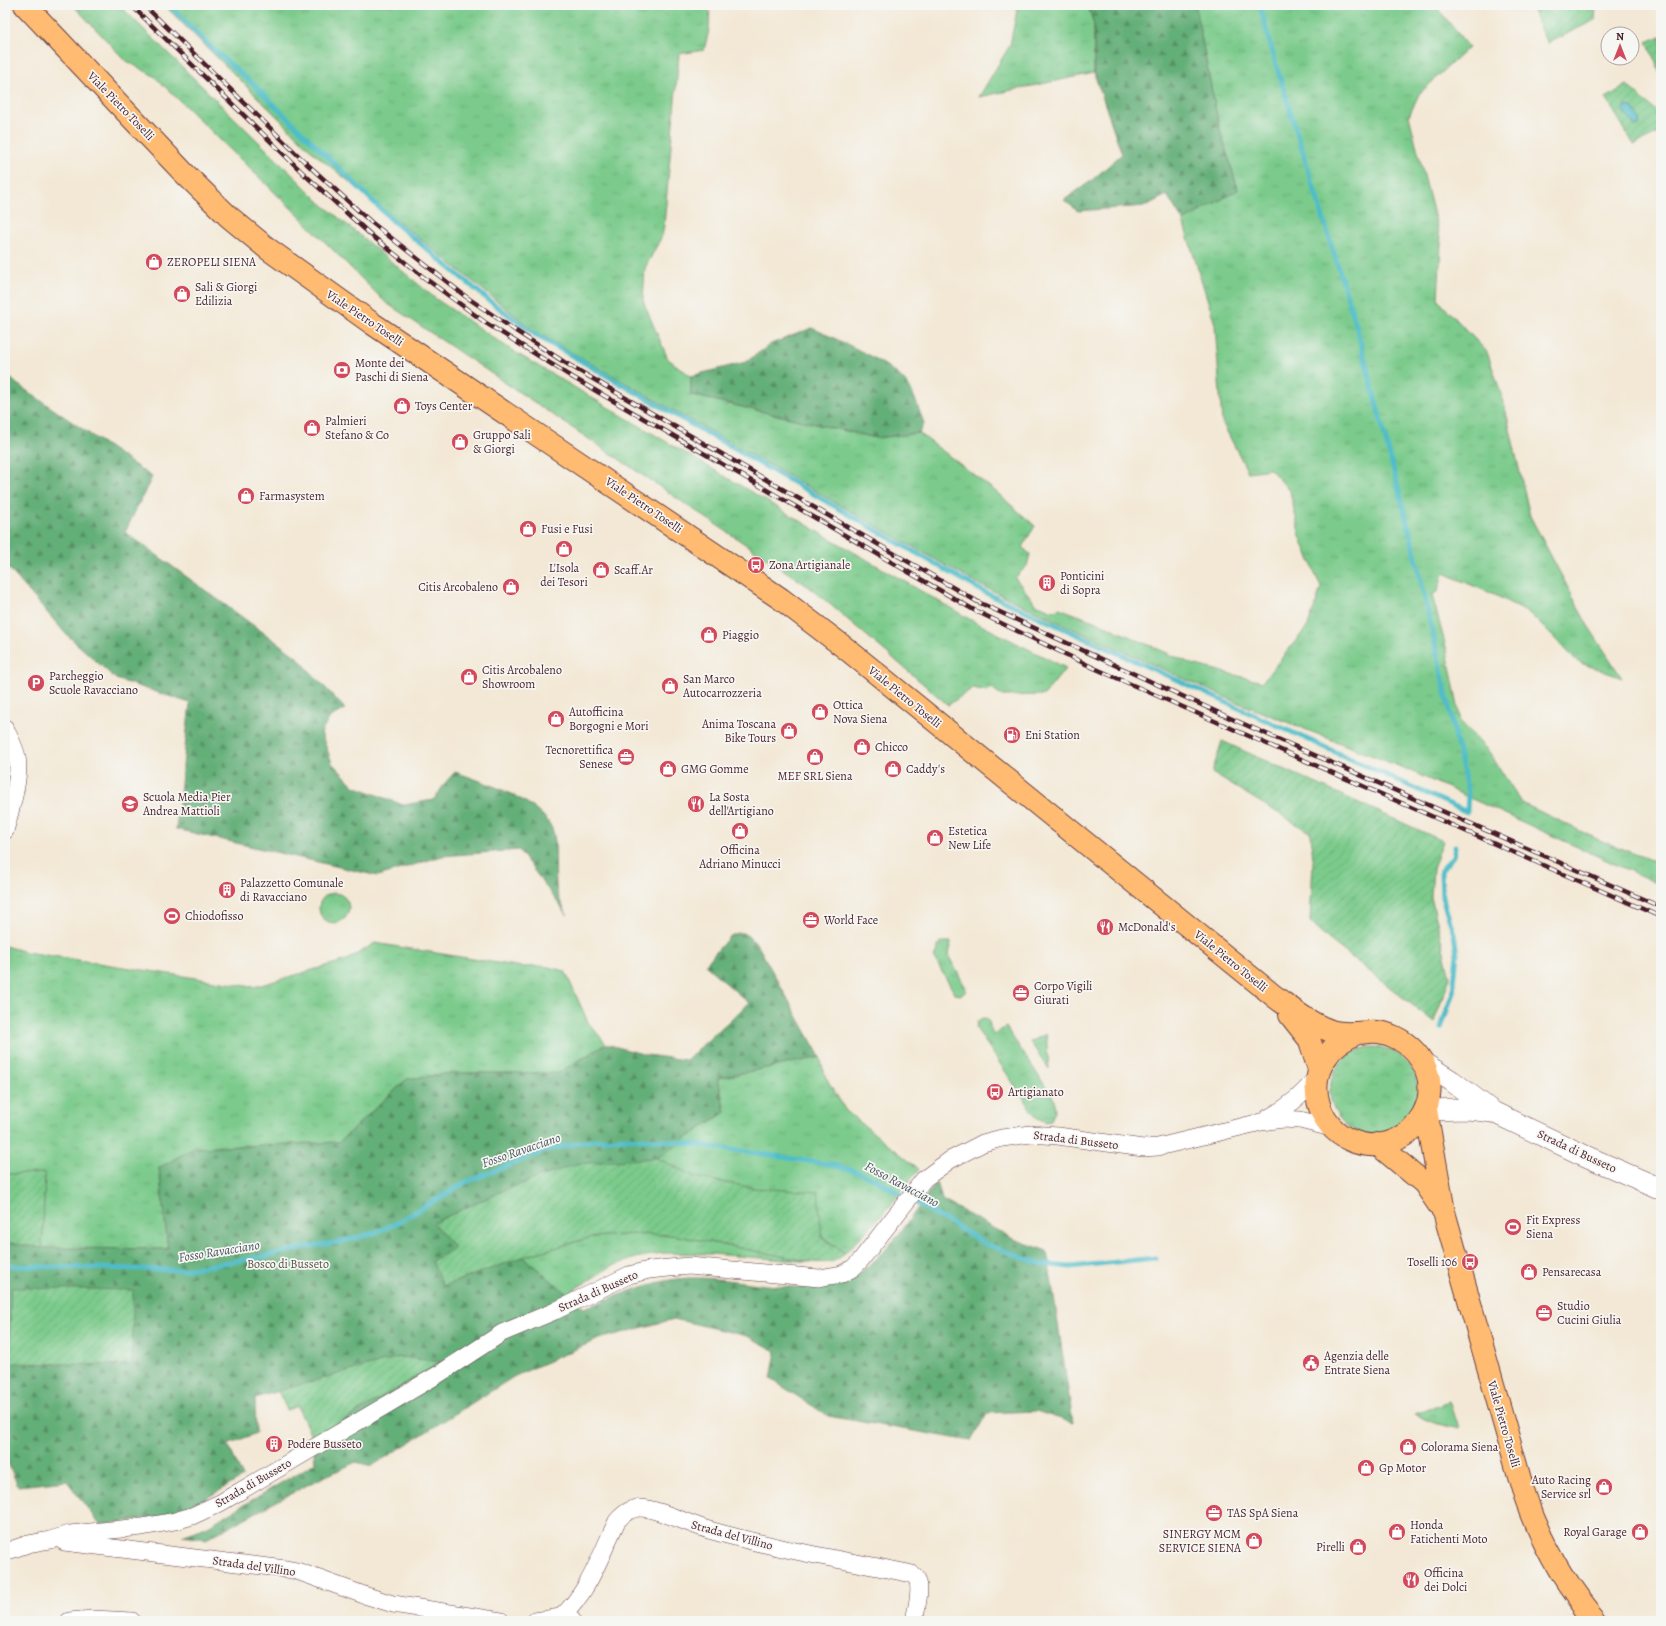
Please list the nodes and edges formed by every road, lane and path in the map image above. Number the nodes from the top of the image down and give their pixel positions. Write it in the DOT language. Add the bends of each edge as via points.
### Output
graph roads {
  1 [pos="25,5"];
  2 [pos="5,728"];
  3 [pos="5,831"];
  4 [pos="1274,996"];
  5 [pos="1355,1034"];
  6 [pos="1422,1062"];
  7 [pos="1318,1073"];
  8 [pos="1426,1110"];
  9 [pos="1494,1112"];
  10 [pos="1261,1122"];
  11 [pos="1332,1128"];
  12 [pos="1377,1144"];
  13 [pos="1661,1189"];
  14 [pos="1444,1212"];
  15 [pos="50,1540"];
  16 [pos="5,1552"];
  17 [pos="568,1619"];
  18 [pos="69,1621"];
  19 [pos="132,1621"];
  20 [pos="501,1621"];
  21 [pos="535,1621"];
  22 [pos="914,1621"];
  23 [pos="1596,1621"];
  1 -- 4 [label="main road, Viale Pietro Toselli" via="188,177 268,250 367,320 781,599"];
  2 -- 3 [label="street" via="18,764"];
  4 -- 5 [label="main road, Viale Pietro Toselli" via="1317,1026"];
  4 -- 7 [label="main road, Viale Pietro Toselli" via="1309,1039"];
  5 -- 6 [label="main road, Viale Pietro Toselli" via="1387,1034 1402,1041"];
  5 -- 7 [label="main road, Viale Pietro Toselli" via="1334,1047 1326,1056"];
  6 -- 8 [label="main road, Viale Pietro Toselli" via="1429,1082"];
  6 -- 9 [label="street, Strada di Busseto"];
  7 -- 10 [label="street, Strada di Busseto" via="1293,1103"];
  7 -- 11 [label="main road, Viale Pietro Toselli" via="1318,1103"];
  8 -- 9 [label="street, Strada di Busseto" via="1468,1109"];
  8 -- 12 [label="main road, Viale Pietro Toselli" via="1419,1122 1408,1132 1390,1142"];
  8 -- 14 [label="main road, Viale Pietro Toselli"];
  9 -- 13 [label="street, Strada di Busseto"];
  10 -- 11 [label="street, Strada di Busseto" via="1300,1120"];
  10 -- 15 [label="street, Strada di Busseto" via="1158,1147 1143,1148 1030,1134 1002,1138 974,1147 938,1167 920,1184 860,1261 842,1274 810,1278 689,1266 629,1275 555,1311 502,1333 433,1378 220,1503 192,1516 142,1527 70,1534"];
  11 -- 12 [label="main road, Viale Pietro Toselli" via="1350,1140 1362,1144"];
  12 -- 14 [label="main road, Viale Pietro Toselli" via="1424,1184"];
  14 -- 23 [label="main road, Viale Pietro Toselli" via="1530,1511 1541,1540 1556,1568"];
  15 -- 16 [label="street, Strada di Busseto"];
  15 -- 20 [label="street, Strada del Villino" via="286,1570 393,1604"];
  17 -- 21 [label="street, Strada del Villino"];
  17 -- 22 [label="street, Strada del Villino" via="617,1521 630,1510 640,1508 708,1530 789,1550 912,1574 918,1578 919,1585"];
  18 -- 19 [label="street"];
}
